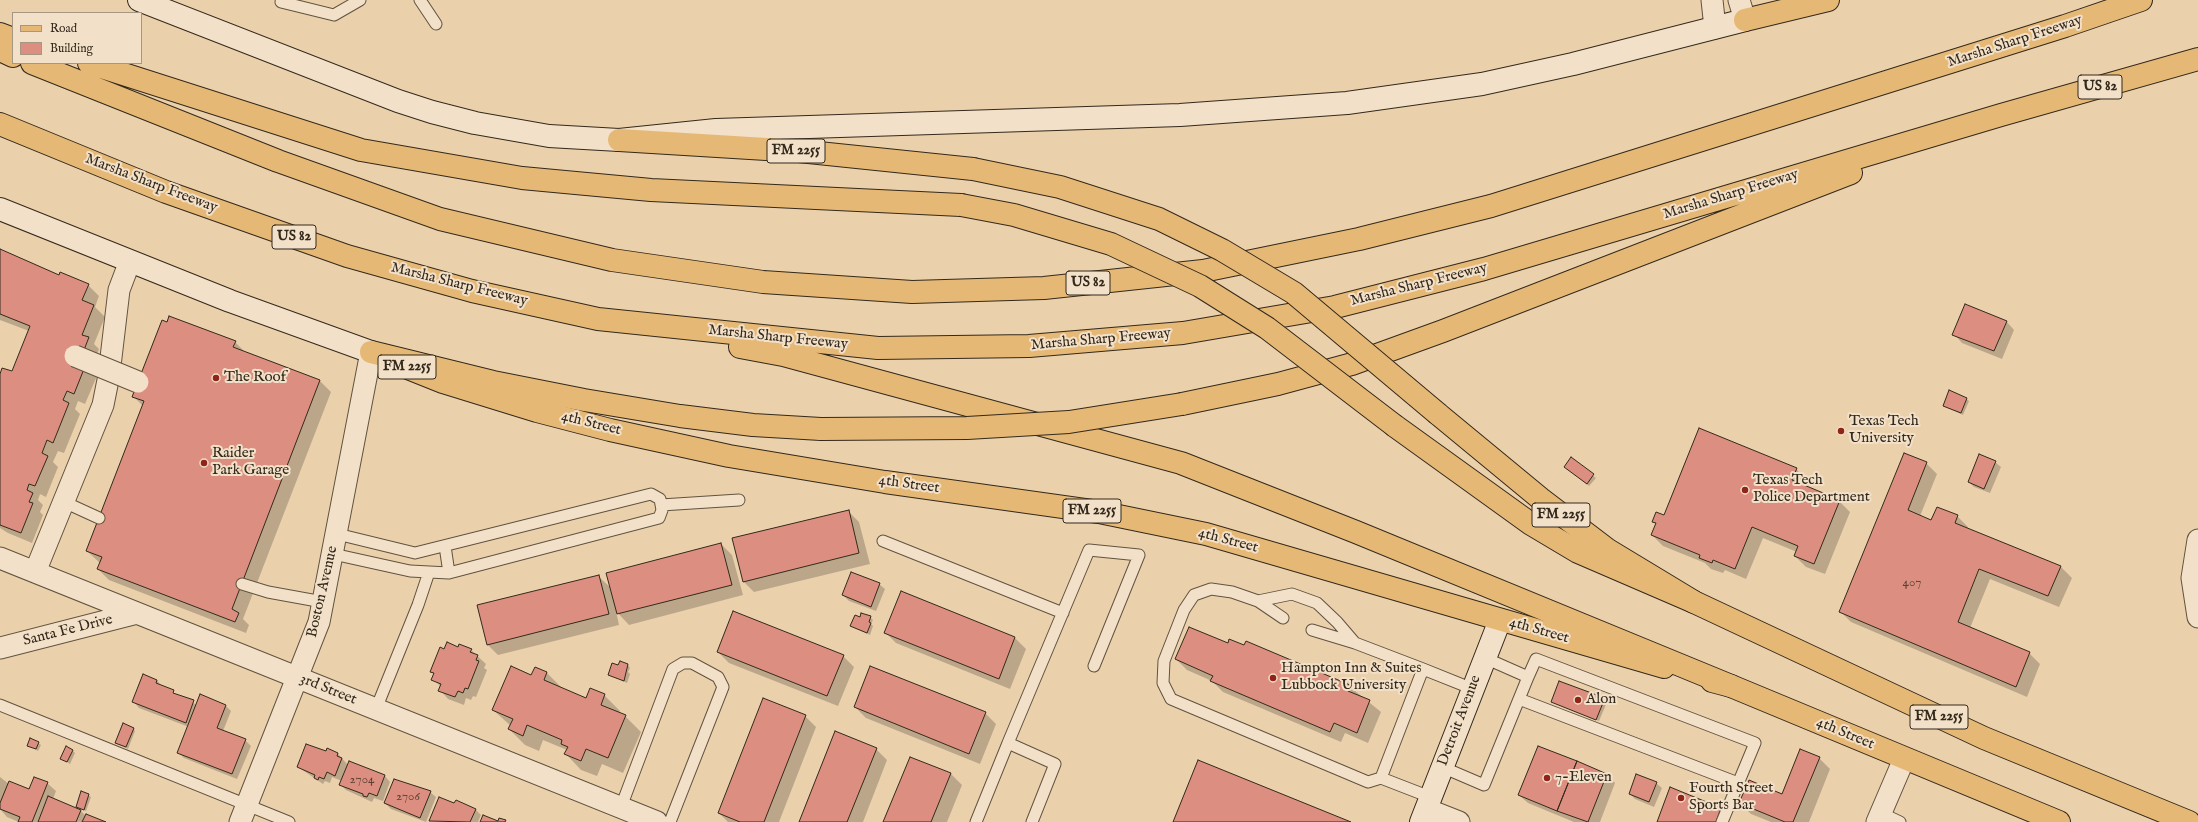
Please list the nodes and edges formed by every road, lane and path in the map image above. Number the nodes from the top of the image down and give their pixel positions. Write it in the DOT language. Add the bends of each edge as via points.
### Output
graph roads {
  1 [pos="139,0"];
  2 [pos="360,0"];
  3 [pos="420,0"];
  4 [pos="1712,0"];
  5 [pos="1828,0"];
  6 [pos="2141,0"];
  7 [pos="280,2"];
  8 [pos="1742,10"];
  9 [pos="436,24"];
  10 [pos="1715,28"];
  11 [pos="0,34"];
  12 [pos="12,39"];
  13 [pos="0,50"];
  14 [pos="12,56"];
  15 [pos="2198,59"];
  16 [pos="35,64"];
  17 [pos="92,64"];
  18 [pos="2001,115"];
  19 [pos="0,124"];
  20 [pos="619,140"];
  21 [pos="0,209"];
  22 [pos="130,261"];
  23 [pos="598,319"];
  24 [pos="371,352"];
  25 [pos="75,356"];
  26 [pos="138,382"];
  27 [pos="739,500"];
  28 [pos="64,502"];
  29 [pos="661,505"];
  30 [pos="99,518"];
  31 [pos="2198,540"];
  32 [pos="883,541"];
  33 [pos="335,544"];
  34 [pos="445,546"];
  35 [pos="0,558"];
  36 [pos="35,572"];
  37 [pos="429,572"];
  38 [pos="449,573"];
  39 [pos="242,584"];
  40 [pos="1258,601"];
  41 [pos="323,602"];
  42 [pos="1694,602"];
  43 [pos="136,613"];
  44 [pos="1063,613"];
  45 [pos="2198,617"];
  46 [pos="1283,618"];
  47 [pos="1500,620"];
  48 [pos="1312,630"];
  49 [pos="1355,643"];
  50 [pos="0,648"];
  51 [pos="1485,658"];
  52 [pos="1094,666"];
  53 [pos="1423,669"];
  54 [pos="1528,677"];
  55 [pos="298,678"];
  56 [pos="1731,686"];
  57 [pos="1473,689"];
  58 [pos="1519,699"];
  59 [pos="0,706"];
  60 [pos="376,709"];
  61 [pos="1008,743"];
  62 [pos="1904,759"];
  63 [pos="1442,768"];
  64 [pos="1380,778"];
  65 [pos="1738,783"];
  66 [pos="621,808"];
  67 [pos="1426,809"];
  68 [pos="244,814"];
  69 [pos="1879,817"];
  70 [pos="289,822"];
  71 [pos="657,822"];
  72 [pos="670,822"];
  73 [pos="976,822"];
  74 [pos="1032,822"];
  75 [pos="1459,822"];
  76 [pos="1722,822"];
  77 [pos="1900,822"];
  78 [pos="2059,822"];
  79 [pos="2189,822"];
  1 -- 20 [label="main road" via="432,112 475,123 549,136"];
  2 -- 7 [label="lane" via="334,14"];
  3 -- 9 [label="lane"];
  4 -- 10 [label="street"];
  5 -- 8 [label="main road"];
  6 -- 16 [label="main road, Marsha Sharp Freeway / US 82" via="1498,204 1359,239 1203,271 1044,288 920,292 763,282 612,260 440,219 278,161"];
  8 -- 10 [label="main road"];
  10 -- 20 [label="main road" via="1482,84 1347,103 1180,115 716,130"];
  11 -- 12 [label="main road"];
  13 -- 14 [label="main road"];
  15 -- 18 [label="main road, Marsha Sharp Freeway / US 82"];
  17 -- 42 [label="main road, bridge" via="361,150 522,178 651,190 961,205 1014,215 1111,244 1200,286 1267,328 1395,426 1531,524 1578,552"];
  18 -- 23 [label="main road, Marsha Sharp Freeway / US 82" via="1484,269 1335,307 1183,333 1029,346 878,348"];
  18 -- 24 [label="main road, bridge" via="1352,364 1278,384 1197,401 1069,422 967,428 822,429 753,425 584,400 493,382"];
  19 -- 23 [label="main road, Marsha Sharp Freeway / US 82" via="166,192 347,256 472,291"];
  20 -- 42 [label="main road, FM 2255, bridge" via="799,151 973,169 1060,187 1159,219 1222,250 1294,293 1541,499 1608,550"];
  21 -- 22 [label="main road"];
  22 -- 24 [label="main road" via="230,301"];
  22 -- 28 [label="street" via="119,290 110,370 103,405"];
  23 -- 56 [label="main road" via="783,355 1181,463"];
  24 -- 33 [label="street, Boston Avenue"];
  24 -- 47 [label="main road, 4th Street / FM 2255" via="443,382 492,398 610,430 771,464 1098,512 1206,534"];
  25 -- 26 [label="street, bridge"];
  27 -- 29 [label="lane"];
  28 -- 30 [label="lane"];
  28 -- 36 [label="street"];
  29 -- 34 [label="lane" via="660,499 651,494"];
  29 -- 38 [label="lane" via="662,515 659,518"];
  31 -- 45 [label="street" via="2192,578"];
  32 -- 44 [label="lane"];
  33 -- 34 [label="lane" via="415,553"];
  33 -- 37 [label="lane" via="410,571"];
  33 -- 41 [label="street, Boston Avenue"];
  34 -- 38 [label="lane"];
  35 -- 36 [label="street, 3rd Street"];
  36 -- 43 [label="street, 3rd Street"];
  37 -- 38 [label="lane"];
  37 -- 60 [label="lane"];
  39 -- 41 [label="lane" via="268,592"];
  40 -- 46 [label="lane"];
  40 -- 49 [label="lane" via="1292,594 1317,603"];
  40 -- 64 [label="lane" via="1232,592 1211,589 1194,595 1184,610 1164,661 1164,683 1171,699 1368,782"];
  41 -- 55 [label="street, Boston Avenue" via="319,622"];
  42 -- 79 [label="main road, FM 2255" via="1984,738"];
  43 -- 50 [label="street, Santa Fe Drive"];
  43 -- 55 [label="street, 3rd Street"];
  44 -- 52 [label="lane" via="1089,550 1139,555"];
  44 -- 61 [label="lane"];
  47 -- 51 [label="main road, Detroit Avenue"];
  47 -- 56 [label="main road, 4th Street / FM 2255"];
  48 -- 49 [label="lane"];
  49 -- 53 [label="lane"];
  51 -- 54 [label="lane"];
  51 -- 57 [label="main road, Detroit Avenue"];
  53 -- 57 [label="lane"];
  53 -- 64 [label="lane"];
  54 -- 58 [label="lane"];
  54 -- 65 [label="lane" via="1536,659 1755,743"];
  55 -- 60 [label="street, 3rd Street"];
  55 -- 68 [label="street, Boston Avenue"];
  56 -- 62 [label="main road, 4th Street / FM 2255"];
  57 -- 63 [label="main road, Detroit Avenue"];
  58 -- 63 [label="lane" via="1484,785"];
  58 -- 65 [label="lane"];
  59 -- 68 [label="lane"];
  60 -- 66 [label="street, 3rd Street"];
  61 -- 73 [label="lane"];
  61 -- 74 [label="lane" via="1055,764"];
  62 -- 69 [label="street"];
  62 -- 78 [label="main road, 4th Street / FM 2255"];
  63 -- 67 [label="main road, Detroit Avenue"];
  64 -- 67 [label="lane" via="1402,786"];
  65 -- 76 [label="lane"];
  66 -- 71 [label="street, 3rd Street"];
  66 -- 72 [label="lane" via="673,669 683,663 692,663 718,677 723,687"];
  67 -- 75 [label="street"];
  68 -- 70 [label="lane"];
  69 -- 77 [label="lane"];
}
